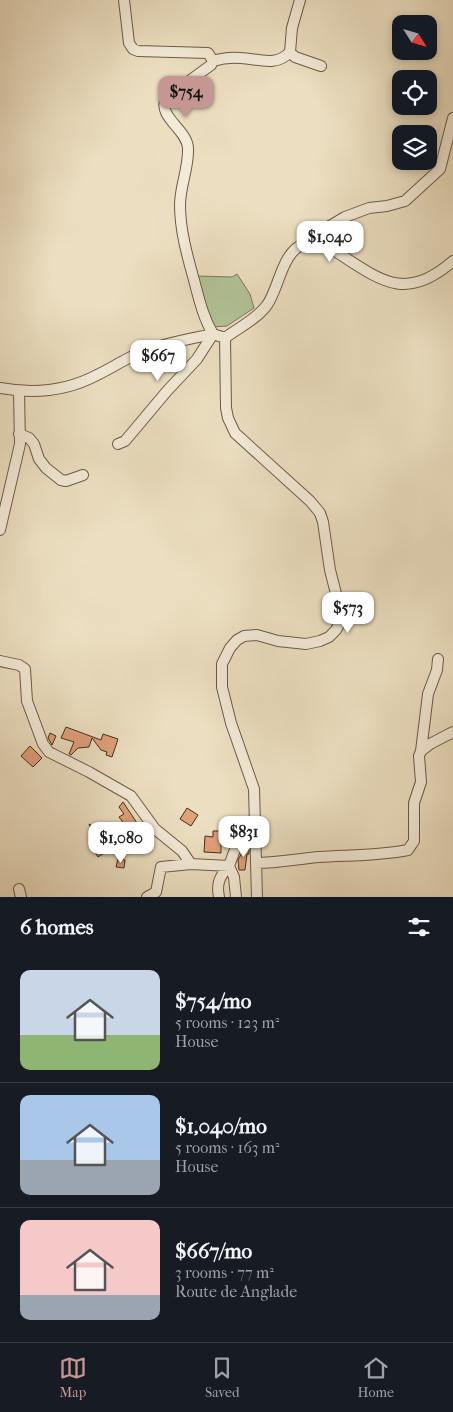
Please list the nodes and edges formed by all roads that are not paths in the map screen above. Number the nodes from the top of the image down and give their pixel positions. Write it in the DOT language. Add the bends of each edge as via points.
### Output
graph roads {
  1 [pos="124,0"];
  2 [pos="300,0"];
  3 [pos="290,52"];
  4 [pos="213,61"];
  5 [pos="321,66"];
  6 [pos="453,118"];
  7 [pos="315,242"];
  8 [pos="453,262"];
  9 [pos="213,334"];
  10 [pos="225,338"];
  11 [pos="0,388"];
  12 [pos="19,392"];
  13 [pos="20,434"];
  14 [pos="118,444"];
  15 [pos="83,475"];
  16 [pos="0,530"];
  17 [pos="438,660"];
  18 [pos="0,661"];
  19 [pos="453,732"];
  20 [pos="421,751"];
  21 [pos="255,825"];
  22 [pos="256,863"];
  23 [pos="191,864"];
  24 [pos="229,866"];
  25 [pos="147,897"];
  26 [pos="219,897"];
  27 [pos="236,897"];
  28 [pos="257,897"];
  1 -- 4 [label="street" via="129,43 133,48 138,51 208,53"];
  2 -- 3 [label="street" via="292,28"];
  3 -- 4 [label="street" via="274,61 240,57"];
  3 -- 5 [label="street"];
  4 -- 9 [label="street" via="164,103 166,114 185,137 188,147 180,203 181,225 205,320"];
  6 -- 7 [label="street" via="440,169 405,200 345,216 323,230"];
  7 -- 8 [label="street" via="391,283 412,284 427,280"];
  7 -- 10 [label="street" via="298,247 287,260 266,306"];
  9 -- 10 [label="street"];
  9 -- 12 [label="street" via="140,353 76,384"];
  9 -- 14 [label="street" via="197,359 125,441"];
  10 -- 21 [label="street" via="228,418 235,432 320,513 341,613 336,630 320,642 290,643 257,635 244,636 230,648 222,664 222,687 231,723 254,790"];
  11 -- 12 [label="street"];
  12 -- 13 [label="street"];
  13 -- 15 [label="street" via="29,438 39,459 61,480"];
  13 -- 16 [label="street"];
  17 -- 20 [label="street" via="430,686"];
  18 -- 23 [label="street" via="25,669 27,701 49,752 131,796 155,829 182,851"];
  19 -- 20 [label="street"];
  20 -- 22 [label="street" via="420,784 414,803 414,841 408,850"];
  21 -- 22 [label="street"];
  21 -- 24 [label="street" via="243,834"];
  22 -- 28 [label="street"];
  23 -- 24 [label="street"];
  23 -- 25 [label="street" via="161,867 156,892"];
  24 -- 26 [label="street" via="218,881"];
  24 -- 27 [label="street"];
}
